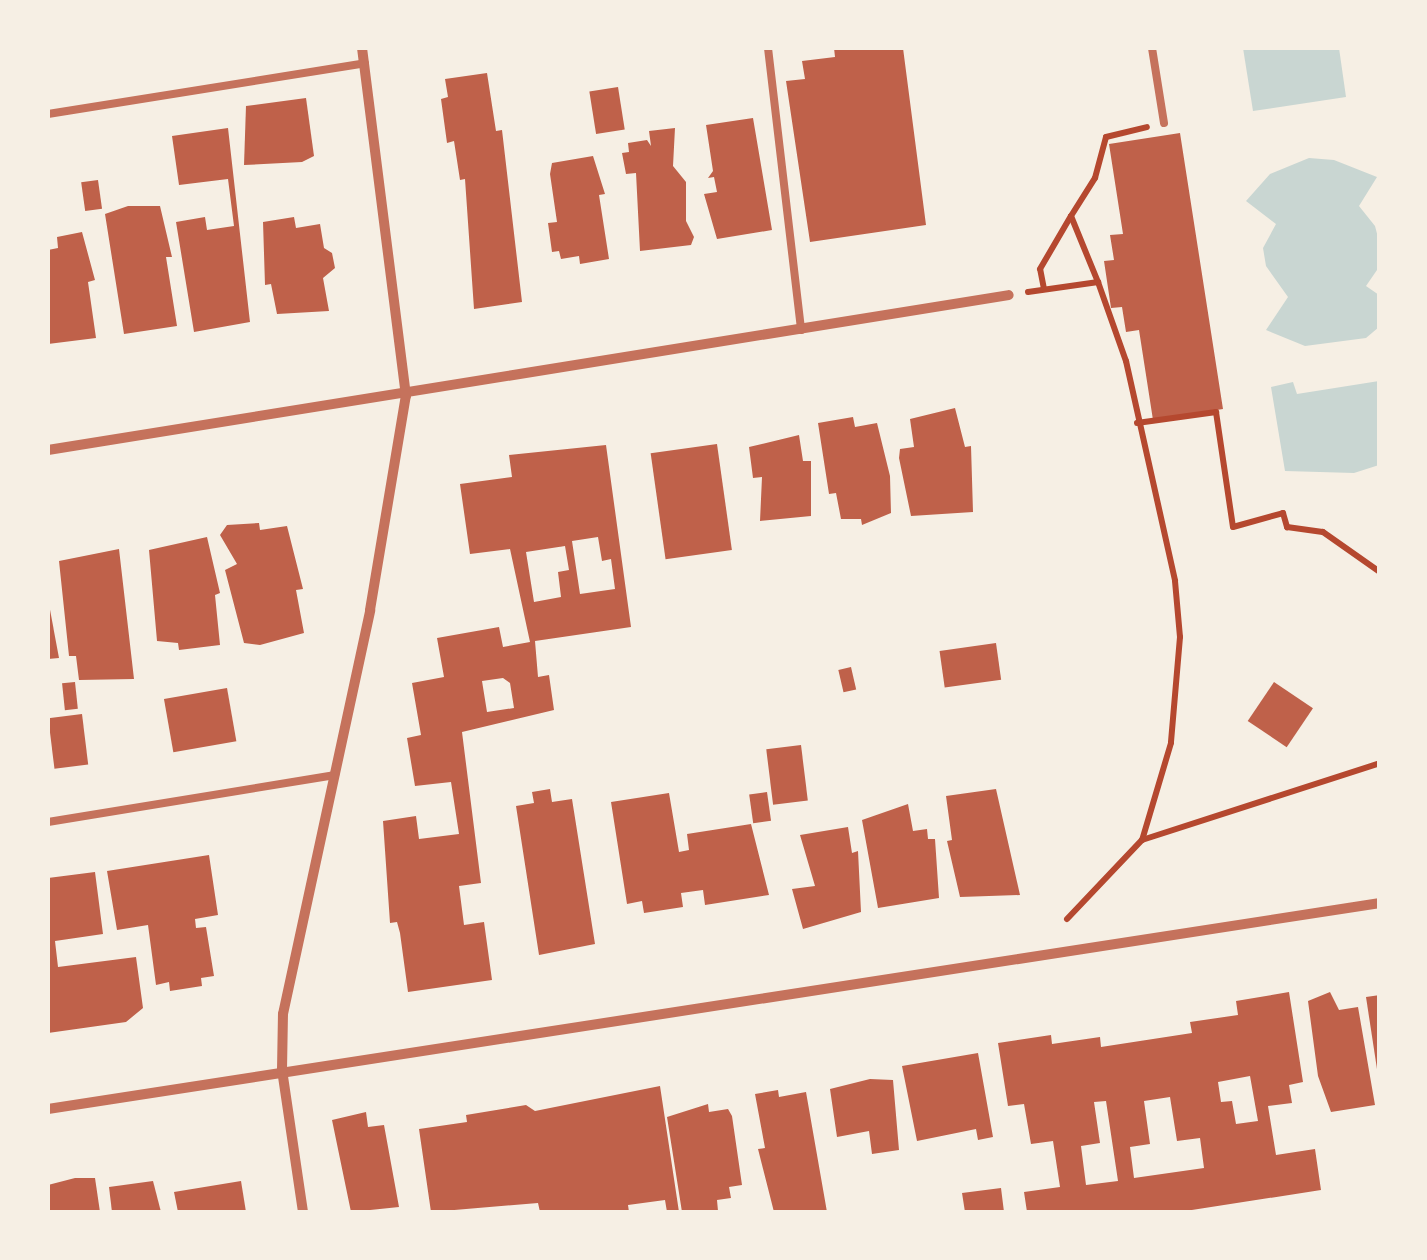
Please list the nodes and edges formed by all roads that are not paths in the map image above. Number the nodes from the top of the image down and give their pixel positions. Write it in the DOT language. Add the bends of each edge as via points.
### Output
graph roads {
  1 [pos="362,48"];
  2 [pos="768,48"];
  3 [pos="1152,48"];
  4 [pos="365,63"];
  5 [pos="48,114"];
  6 [pos="1164,123"];
  7 [pos="1009,295"];
  8 [pos="801,330"];
  9 [pos="406,396"];
  10 [pos="48,450"];
  11 [pos="335,775"];
  12 [pos="48,822"];
  13 [pos="1380,903"];
  14 [pos="282,1070"];
  15 [pos="48,1110"];
  16 [pos="302,1212"];
  1 -- 4 [label="street"];
  2 -- 8 [label="lane"];
  3 -- 6 [label="lane"];
  4 -- 5 [label="lane"];
  4 -- 9 [label="street"];
  7 -- 8 [label="street"];
  8 -- 9 [label="street"];
  9 -- 10 [label="street"];
  9 -- 11 [label="street"];
  11 -- 12 [label="lane"];
  11 -- 14 [label="street" via="284,1014"];
  13 -- 14 [label="street"];
  14 -- 15 [label="street"];
  14 -- 16 [label="street"];
}
